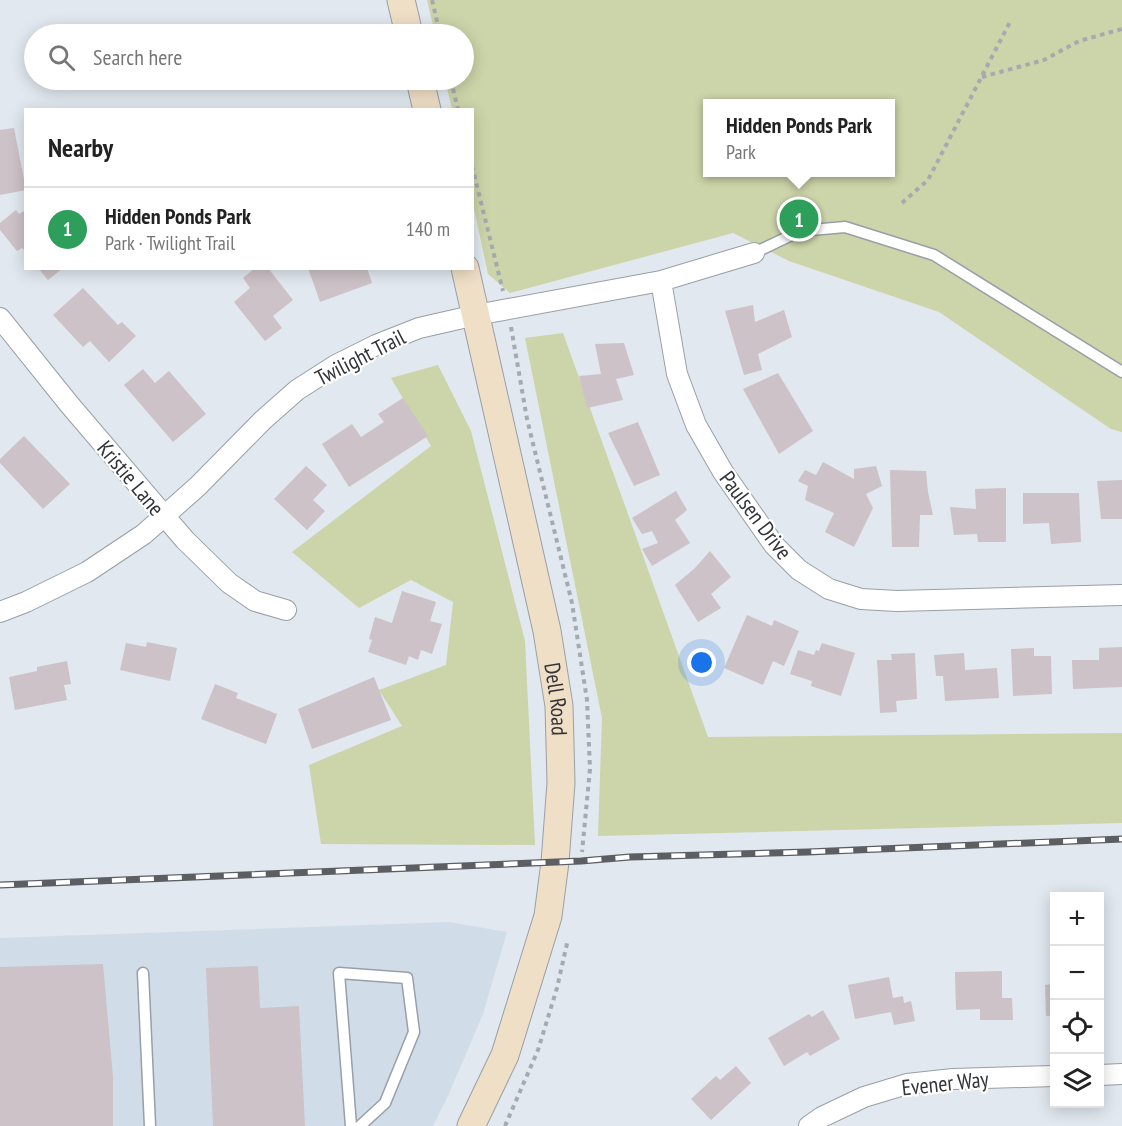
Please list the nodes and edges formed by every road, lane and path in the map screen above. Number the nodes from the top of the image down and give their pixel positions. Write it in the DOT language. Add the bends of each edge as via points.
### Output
graph roads {
  1 [pos="401,0"];
  2 [pos="432,0"];
  3 [pos="1011,20"];
  4 [pos="407,24"];
  5 [pos="438,24"];
  6 [pos="1122,29"];
  7 [pos="981,77"];
  8 [pos="422,90"];
  9 [pos="453,90"];
  10 [pos="427,108"];
  11 [pos="458,108"];
  12 [pos="903,204"];
  13 [pos="754,253"];
  14 [pos="465,270"];
  15 [pos="662,281"];
  16 [pos="476,315"];
  17 [pos="0,318"];
  18 [pos="1122,372"];
  19 [pos="164,517"];
  20 [pos="1122,594"];
  21 [pos="286,610"];
  22 [pos="0,612"];
  23 [pos="143,973"];
  24 [pos="1122,1074"];
  25 [pos="1104,1075"];
  26 [pos="1050,1076"];
  27 [pos="150,1126"];
  28 [pos="351,1126"];
  29 [pos="360,1126"];
  30 [pos="471,1126"];
  31 [pos="809,1126"];
  1 -- 4 [label="street"];
  2 -- 5 [label="path"];
  3 -- 7 [label="path"];
  6 -- 7 [label="path" via="1079,41 1044,60"];
  7 -- 12 [label="path" via="928,180"];
  8 -- 10 [label="street"];
  9 -- 11 [label="path"];
  13 -- 15 [label="street, Twilight Trail"];
  13 -- 18 [label="lane" via="800,231 845,227 934,255"];
  14 -- 16 [label="street, Dell Road"];
  15 -- 16 [label="street, Twilight Trail"];
  15 -- 20 [label="street, Paulsen Drive" via="677,374 696,425 774,545 799,570 829,589 861,600"];
  16 -- 19 [label="street, Twilight Trail" via="418,328 376,345 297,390"];
  16 -- 30 [label="street, Dell Road" via="547,631 559,706 561,783 548,916 505,1055"];
  17 -- 19 [label="street, Kristie Lane"];
  19 -- 21 [label="street, Kristie Lane" via="229,583 255,601"];
  19 -- 22 [label="street, Twilight Trail" via="87,572"];
  23 -- 27 [label="lane"];
  24 -- 25 [label="street"];
  26 -- 31 [label="street, Evener Way" via="907,1084 864,1097"];
  28 -- 29 [label="lane" via="339,973 407,978 414,1032 385,1103"];
}
